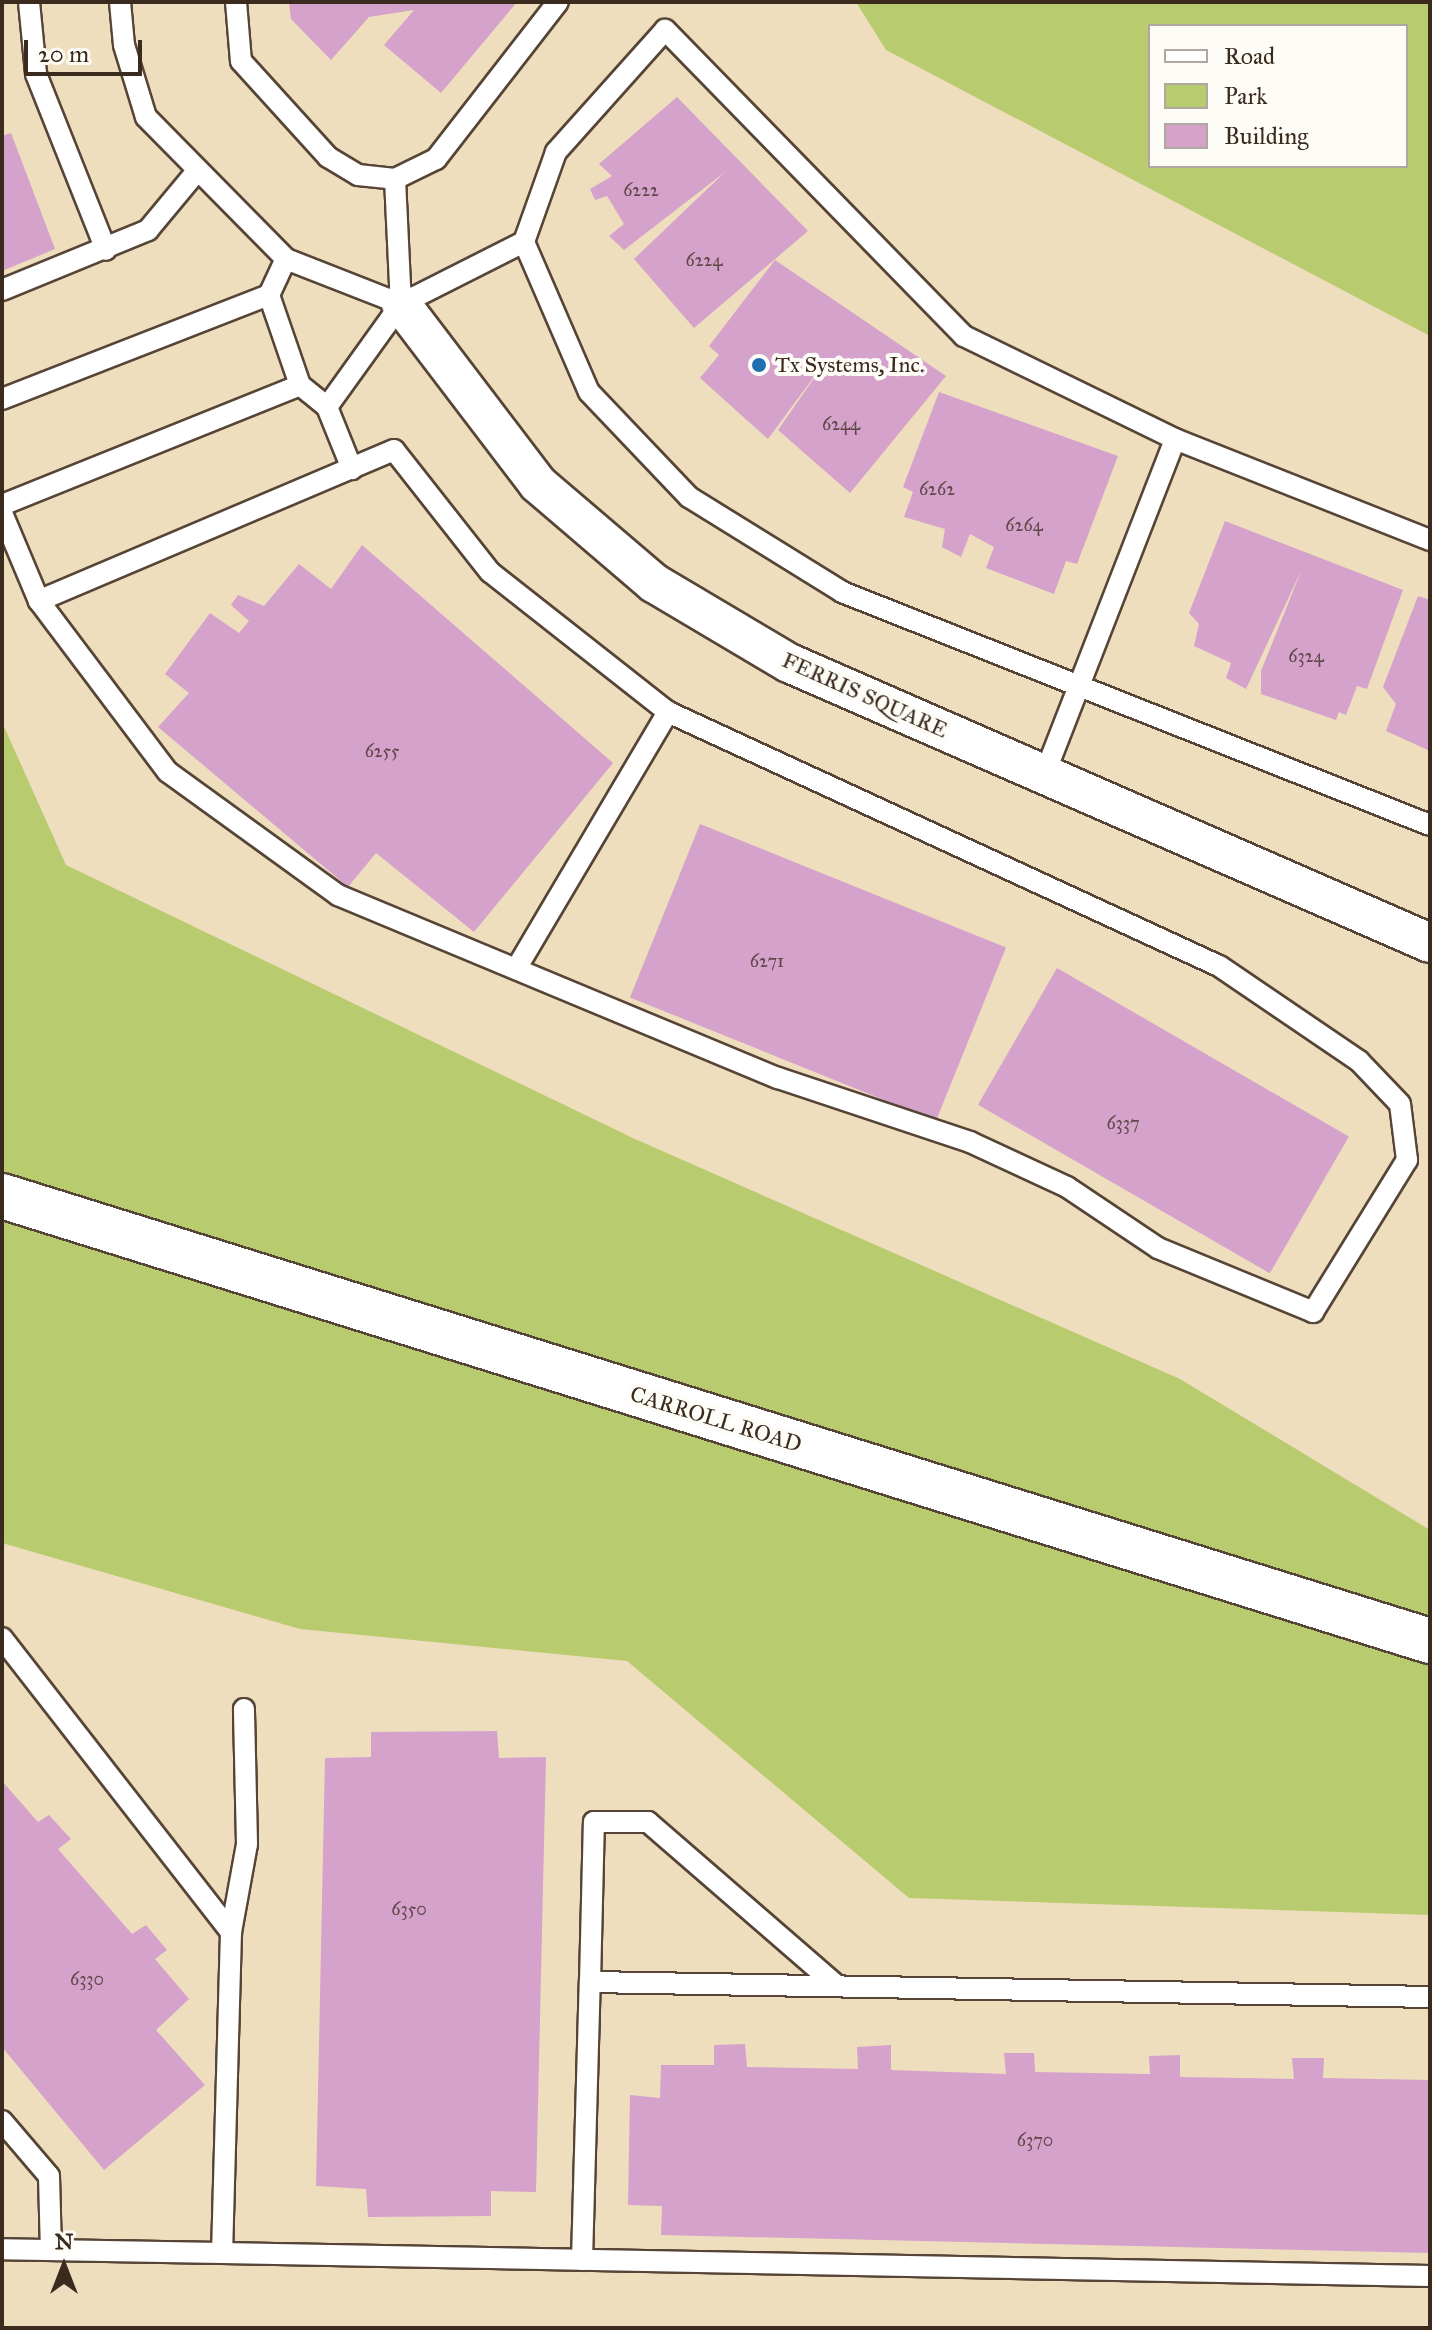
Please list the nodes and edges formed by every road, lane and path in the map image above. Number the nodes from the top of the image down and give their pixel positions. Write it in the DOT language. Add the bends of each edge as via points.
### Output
graph roads {
  1 [pos="29,2"];
  2 [pos="120,2"];
  3 [pos="236,2"];
  4 [pos="558,2"];
  5 [pos="197,171"];
  6 [pos="395,179"];
  7 [pos="524,242"];
  8 [pos="106,250"];
  9 [pos="286,259"];
  10 [pos="2,290"];
  11 [pos="269,295"];
  12 [pos="401,304"];
  13 [pos="300,385"];
  14 [pos="2,399"];
  15 [pos="327,407"];
  16 [pos="1175,439"];
  17 [pos="352,469"];
  18 [pos="2,505"];
  19 [pos="2,513"];
  20 [pos="1430,540"];
  21 [pos="39,601"];
  22 [pos="1073,687"];
  23 [pos="668,712"];
  24 [pos="1045,773"];
  25 [pos="1430,825"];
  26 [pos="1430,943"];
  27 [pos="516,969"];
  28 [pos="2,1196"];
  29 [pos="2,1638"];
  30 [pos="1430,1641"];
  31 [pos="244,1709"];
  32 [pos="231,1932"];
  33 [pos="590,1982"];
  34 [pos="837,1986"];
  35 [pos="1430,1997"];
  36 [pos="2,2121"];
  37 [pos="2,2249"];
  38 [pos="51,2250"];
  39 [pos="222,2253"];
  40 [pos="582,2260"];
  41 [pos="1430,2276"];
  1 -- 8 [label="lane" via="36,74"];
  2 -- 5 [label="lane" via="124,45 146,117"];
  3 -- 6 [label="lane" via="241,61 250,72 328,157 358,175"];
  4 -- 6 [label="lane" via="436,159"];
  5 -- 8 [label="lane" via="148,230"];
  5 -- 9 [label="lane"];
  6 -- 12 [label="lane"];
  7 -- 12 [label="lane"];
  7 -- 16 [label="lane" via="556,152 665,30 964,336"];
  7 -- 22 [label="lane" via="589,392 689,497 842,592"];
  8 -- 10 [label="lane"];
  9 -- 11 [label="lane"];
  9 -- 12 [label="lane"];
  11 -- 13 [label="lane"];
  11 -- 14 [label="lane"];
  12 -- 15 [label="lane"];
  12 -- 24 [label="street, FERRIS SQUARE" via="538,484 654,583 789,663"];
  13 -- 15 [label="lane"];
  13 -- 18 [label="lane"];
  15 -- 17 [label="lane"];
  16 -- 20 [label="lane"];
  16 -- 22 [label="lane"];
  17 -- 21 [label="lane"];
  17 -- 23 [label="lane" via="394,450 490,572"];
  19 -- 21 [label="lane"];
  21 -- 27 [label="lane" via="168,772 338,895"];
  22 -- 24 [label="lane"];
  22 -- 25 [label="lane"];
  23 -- 27 [label="lane"];
  23 -- 27 [label="lane" via="1219,966 1359,1061 1400,1104 1407,1160 1313,1312 1158,1248 1067,1187 970,1142 778,1078"];
  24 -- 26 [label="street, FERRIS SQUARE"];
  28 -- 30 [label="main road, CARROLL ROAD"];
  29 -- 32 [label="lane"];
  31 -- 32 [label="lane" via="247,1844"];
  32 -- 39 [label="lane"];
  33 -- 34 [label="lane"];
  33 -- 34 [label="lane" via="594,1822 648,1822"];
  33 -- 40 [label="lane"];
  34 -- 35 [label="lane"];
  36 -- 38 [label="lane" via="49,2176"];
  37 -- 38 [label="lane"];
  38 -- 39 [label="lane"];
  39 -- 40 [label="lane"];
  40 -- 41 [label="lane"];
}
